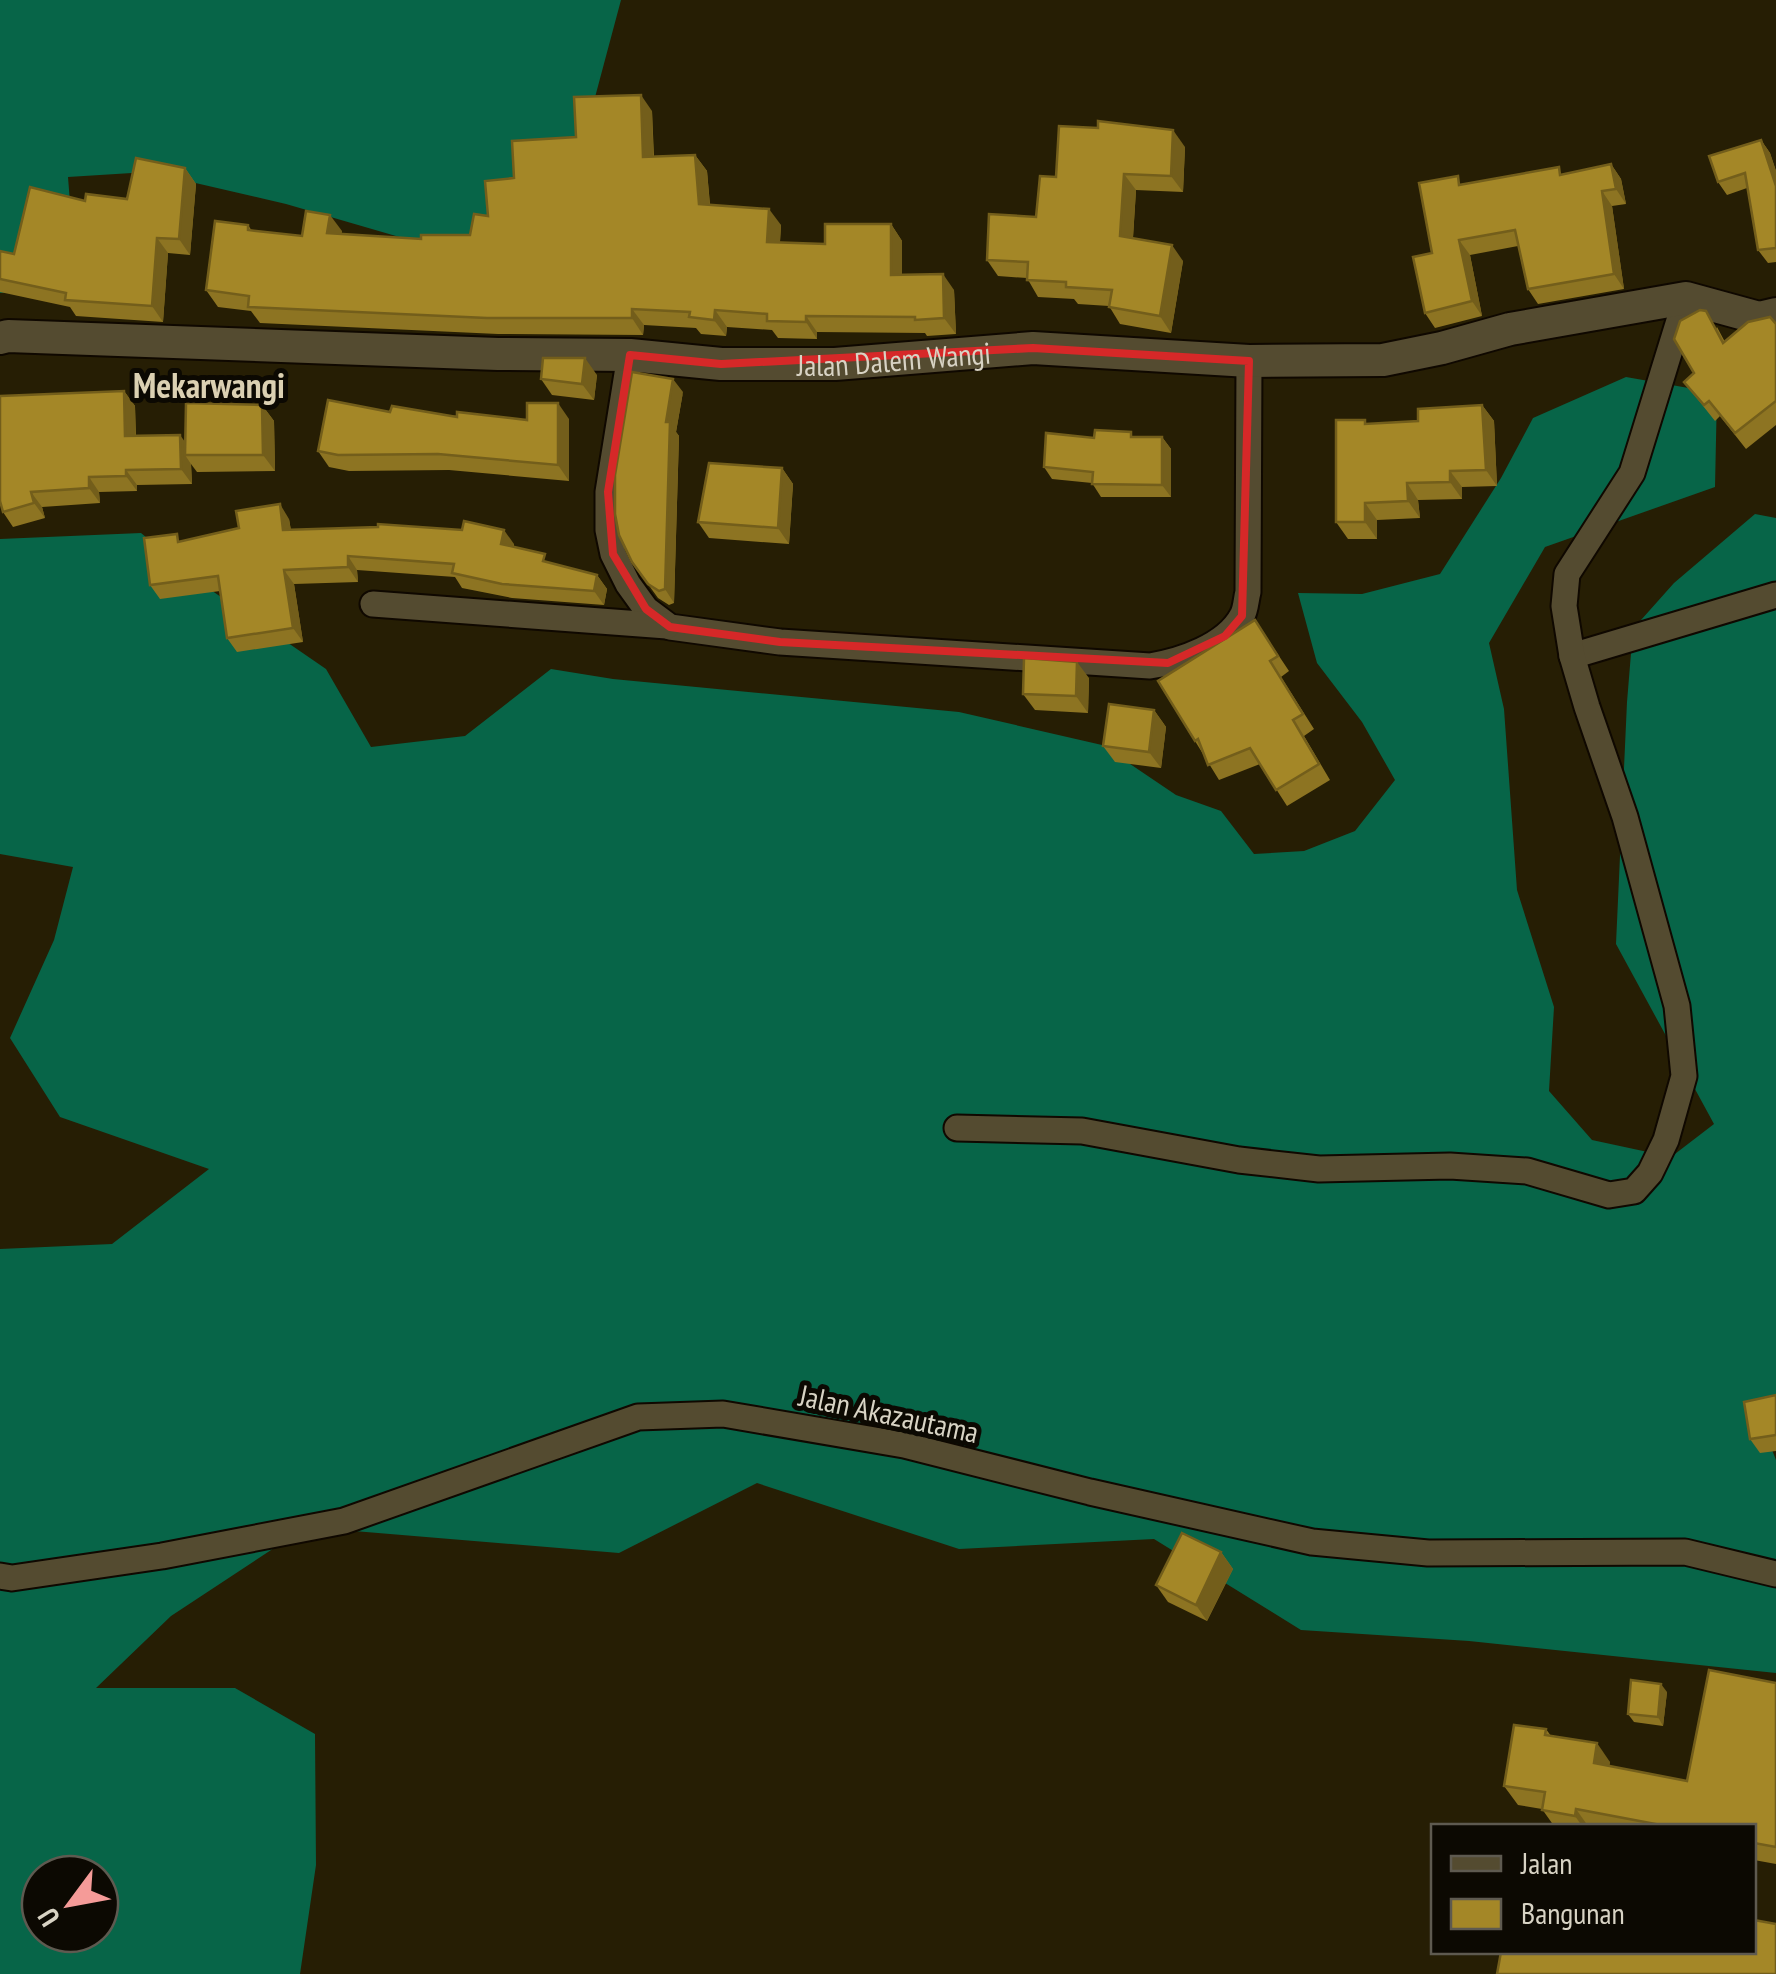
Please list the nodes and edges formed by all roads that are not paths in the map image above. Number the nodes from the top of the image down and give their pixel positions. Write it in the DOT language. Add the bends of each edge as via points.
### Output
graph roads {
  1 [pos="1686,298"];
  2 [pos="1776,314"];
  3 [pos="0,338"];
  4 [pos="630,354"];
  5 [pos="1249,361"];
  6 [pos="1776,595"];
  7 [pos="373,604"];
  8 [pos="670,626"];
  9 [pos="1572,656"];
  10 [pos="957,1128"];
  11 [pos="1776,1574"];
  12 [pos="0,1576"];
  1 -- 2 [label="street, Jalan Dalem Wangi" via="1759,318"];
  1 -- 5 [label="street, Jalan Dalem Wangi" via="1383,360"];
  1 -- 9 [label="street" via="1632,473 1567,574"];
  3 -- 4 [label="street, Jalan Dalem Wangi"];
  4 -- 5 [label="street, Jalan Dalem Wangi" via="721,364 835,364 1034,348"];
  4 -- 8 [label="street" via="608,530 628,584"];
  5 -- 8 [label="street" via="1248,592 1242,616 1199,651 1150,666 780,642"];
  6 -- 9 [label="street"];
  7 -- 8 [label="street"];
  9 -- 10 [label="street" via="1678,1006 1684,1076 1666,1140 1634,1191 1610,1194 1528,1171 1319,1168 1082,1131"];
  11 -- 12 [label="street, Jalan Akazautama" via="1685,1552 1428,1553 1312,1542 904,1445 724,1414 638,1417 344,1521 162,1556"];
}
